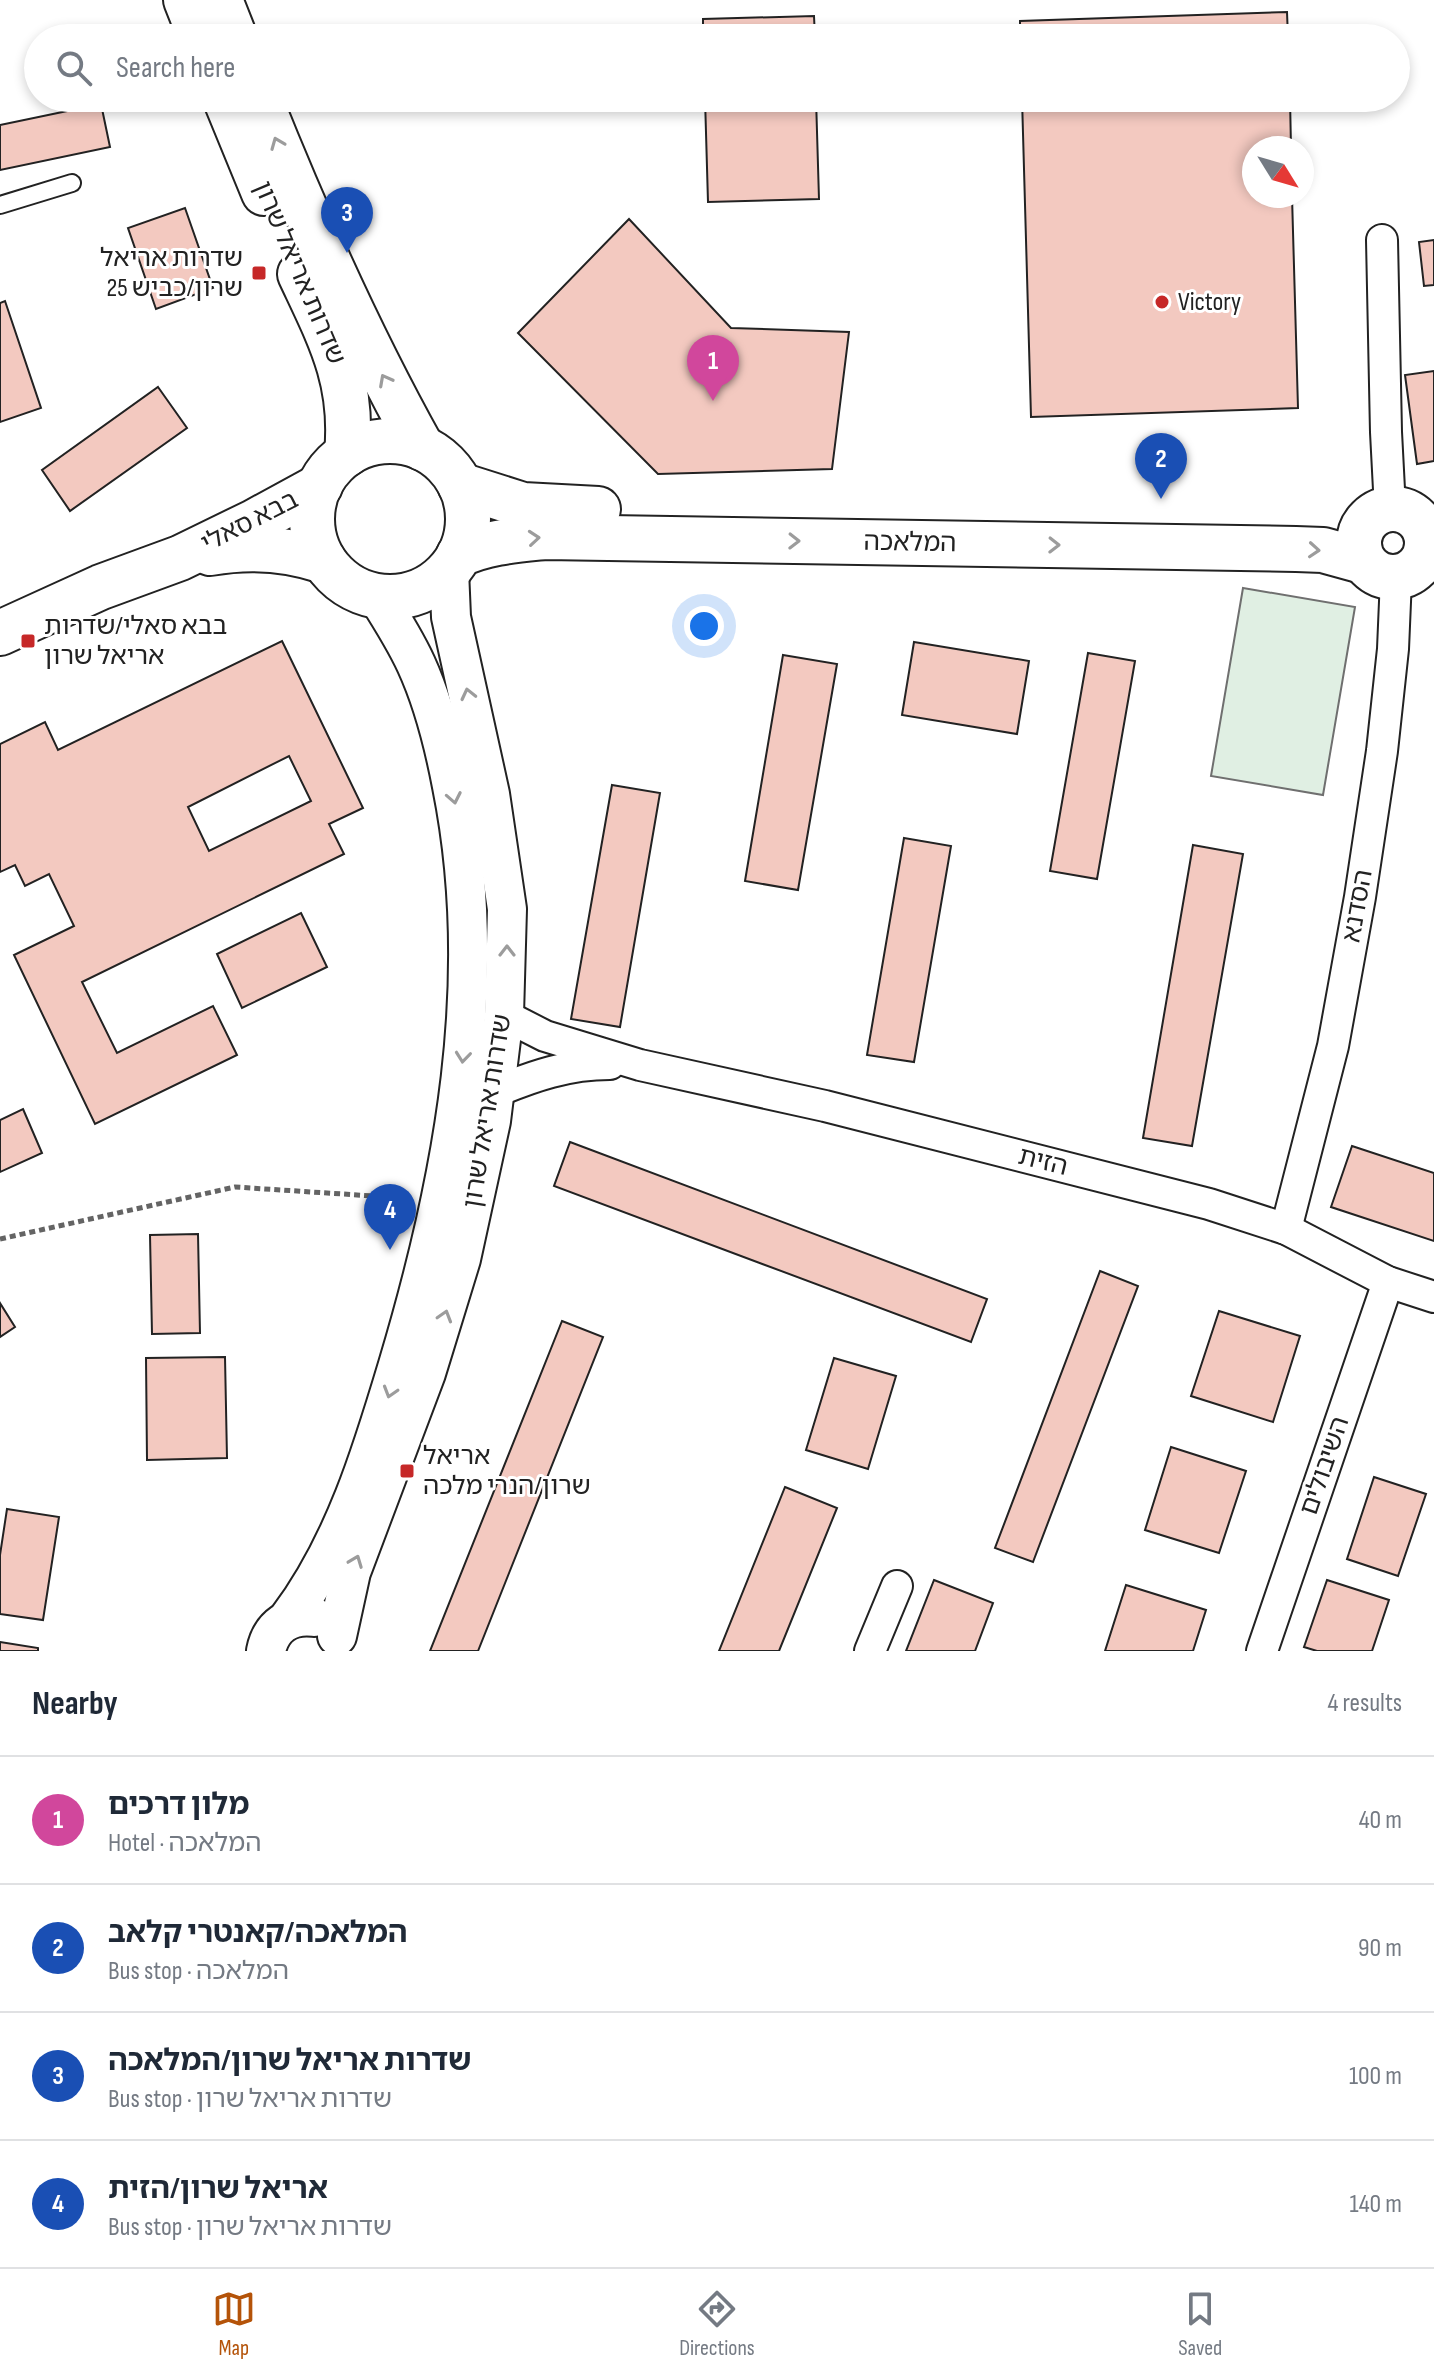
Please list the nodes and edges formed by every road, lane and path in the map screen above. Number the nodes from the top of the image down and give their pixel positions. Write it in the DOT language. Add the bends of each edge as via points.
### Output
graph roads {
  1 [pos="186,0"];
  2 [pos="220,0"];
  3 [pos="195,24"];
  4 [pos="229,24"];
  5 [pos="231,112"];
  6 [pos="265,112"];
  7 [pos="72,183"];
  8 [pos="0,205"];
  9 [pos="1382,240"];
  10 [pos="422,448"];
  11 [pos="333,470"];
  12 [pos="460,485"];
  13 [pos="1403,539"];
  14 [pos="180,558"];
  15 [pos="324,561"];
  16 [pos="454,563"];
  17 [pos="377,596"];
  18 [pos="0,633"];
  19 [pos="504,1015"];
  20 [pos="640,1065"];
  21 [pos="495,1092"];
  22 [pos="441,1201"];
  23 [pos="1286,1229"];
  24 [pos="0,1239"];
  25 [pos="1388,1282"];
  26 [pos="1434,1297"];
  27 [pos="897,1586"];
  28 [pos="288,1619"];
  29 [pos="339,1644"];
  30 [pos="266,1651"];
  31 [pos="870,1651"];
  32 [pos="1262,1651"];
  1 -- 3 [label="main road"];
  2 -- 4 [label="main road"];
  5 -- 11 [label="main road, שדרות אריאל שרון" via="347,390 350,423"];
  10 -- 6 [label="main road, שדרות אריאל שרון, one-way" via="340,290"];
  7 -- 8 [label="lane"];
  9 -- 13 [label="street, הסדנא" via="1386,432"];
  10 -- 11 [label="main road" via="386,441 363,446"];
  10 -- 12 [label="main road" via="442,461"];
  11 -- 14 [label="main road, בבא סאלי" via="254,522"];
  11 -- 15 [label="main road" via="312,521"];
  12 -- 13 [label="main road, המלאכה" via="510,503 549,508 1281,519"];
  12 -- 16 [label="main road" via="468,514"];
  16 -- 13 [label="main road, המלאכה, one-way" via="474,548 546,537 1323,550"];
  13 -- 23 [label="street, הסדנא" via="1382,751 1360,897 1333,1046"];
  14 -- 15 [label="main road, בבא סאלי" via="251,548"];
  14 -- 18 [label="main road, בבא סאלי"];
  15 -- 17 [label="main road" via="344,582"];
  16 -- 17 [label="main road" via="422,590 400,597"];
  19 -- 16 [label="street, שדרות אריאל שרון, one-way" via="507,909 490,794 451,617"];
  17 -- 22 [label="street, שדרות אריאל שרון, one-way" via="401,635 433,708 458,818 467,892 464,1046"];
  19 -- 20 [label="street, הזית" via="559,1041"];
  19 -- 21 [label="street, שדרות אריאל שרון"];
  20 -- 21 [label="street, הזית" via="578,1065"];
  20 -- 23 [label="street, הזית" via="825,1106 1209,1204"];
  29 -- 21 [label="street, שדרות אריאל שרון, one-way" via="351,1572 445,1316 475,1201"];
  22 -- 24 [label="path" via="235,1187"];
  22 -- 28 [label="street, שדרות אריאל שרון, one-way" via="410,1327 361,1480 336,1539"];
  23 -- 25 [label="street, הזית"];
  25 -- 26 [label="street, הזית"];
  25 -- 32 [label="street, השיבולים"];
  27 -- 31 [label="street"];
  28 -- 29 [label="street" via="313,1617 324,1622"];
  28 -- 30 [label="street, שדרות אריאל שרון" via="270,1636"];
}
